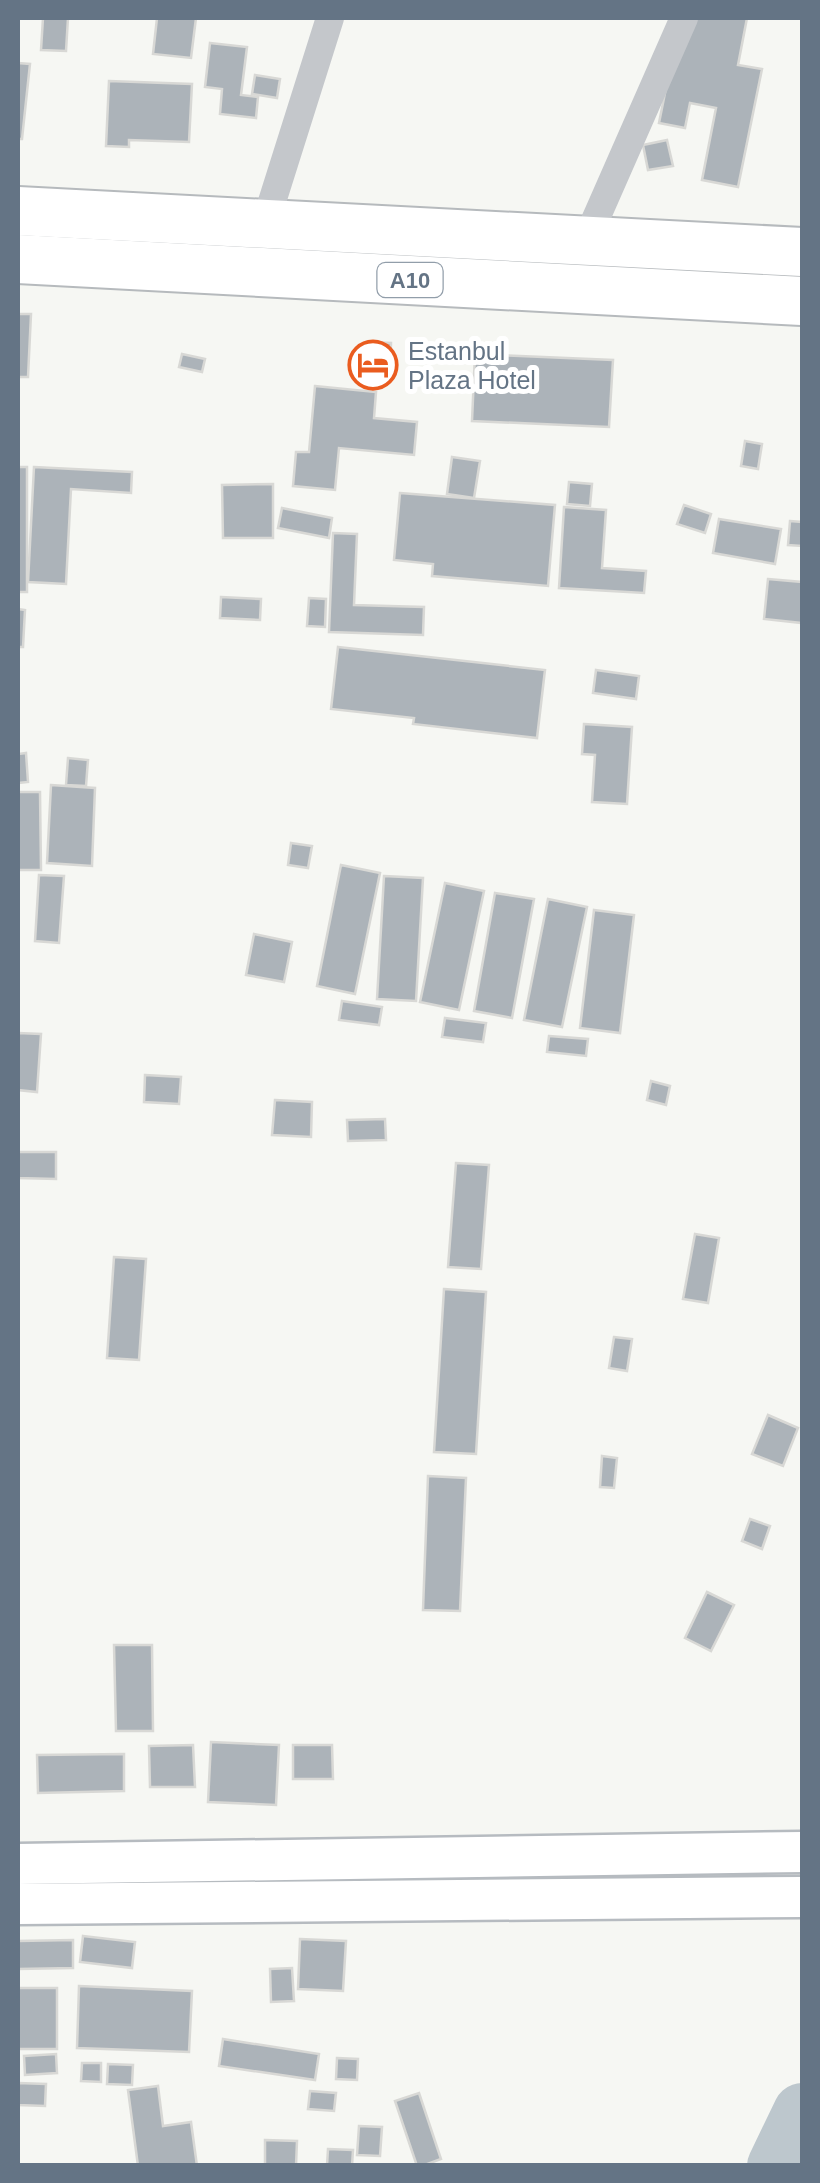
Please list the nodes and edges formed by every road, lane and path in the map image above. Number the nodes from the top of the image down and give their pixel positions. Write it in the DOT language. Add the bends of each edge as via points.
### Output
graph roads {
  1 [pos="330,18"];
  2 [pos="684,18"];
  3 [pos="18,211"];
  4 [pos="265,224"];
  5 [pos="586,241"];
  6 [pos="802,252"];
  7 [pos="18,258"];
  8 [pos="802,301"];
  9 [pos="802,1852"];
  10 [pos="18,1864"];
  11 [pos="802,1896"];
  12 [pos="18,1904"];
  1 -- 4 [label="street"];
  2 -- 5 [label="street"];
  3 -- 4 [label="highway, A10"];
  4 -- 5 [label="highway, A10"];
  5 -- 6 [label="highway, A10"];
  7 -- 8 [label="highway, A10"];
  9 -- 10 [label="main road"];
  11 -- 12 [label="main road"];
}
